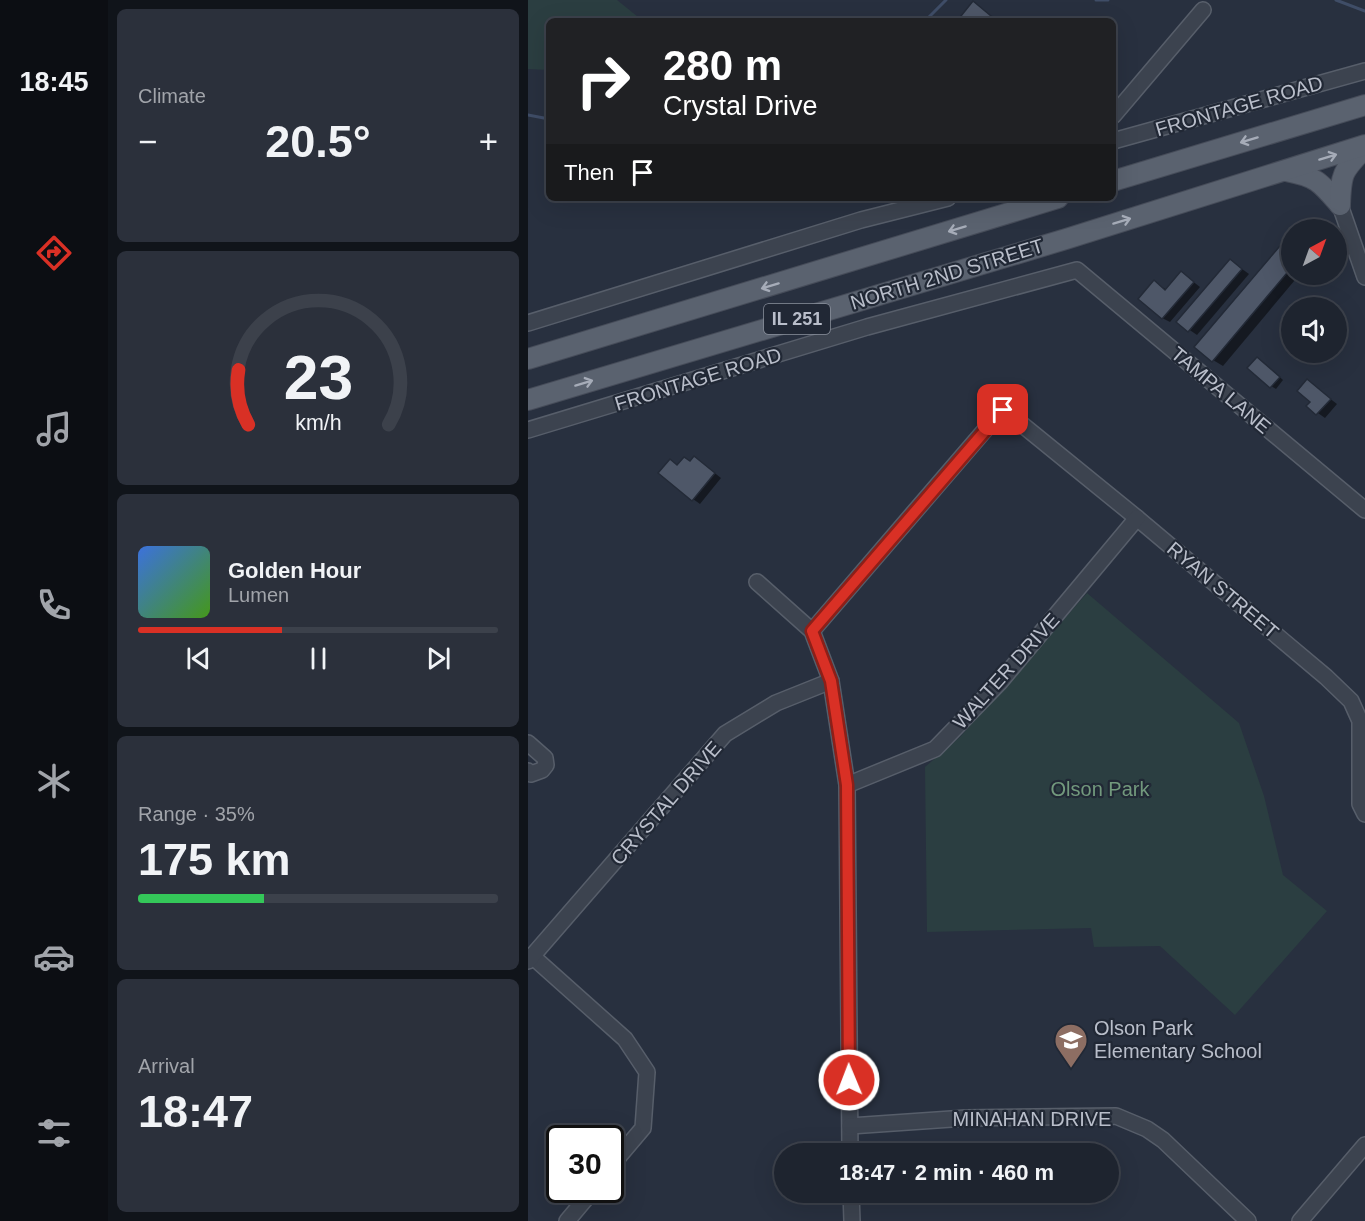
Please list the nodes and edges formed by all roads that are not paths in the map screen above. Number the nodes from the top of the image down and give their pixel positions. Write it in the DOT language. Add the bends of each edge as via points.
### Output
graph roads {
  1 [pos="1203,10"];
  2 [pos="1365,71"];
  3 [pos="1365,105"];
  4 [pos="1116,112"];
  5 [pos="1116,140"];
  6 [pos="1365,147"];
  7 [pos="1283,171"];
  8 [pos="1116,181"];
  9 [pos="936,201"];
  10 [pos="1048,201"];
  11 [pos="1340,206"];
  12 [pos="1077,270"];
  13 [pos="1365,277"];
  14 [pos="528,323"];
  15 [pos="528,359"];
  16 [pos="528,400"];
  17 [pos="528,430"];
  18 [pos="1365,510"];
  19 [pos="1137,518"];
  20 [pos="757,582"];
  21 [pos="812,631"];
  22 [pos="831,681"];
  23 [pos="528,743"];
  24 [pos="528,771"];
  25 [pos="847,785"];
  26 [pos="1365,814"];
  27 [pos="530,958"];
  28 [pos="850,1126"];
  29 [pos="850,1143"];
  30 [pos="1365,1145"];
  31 [pos="624,1150"];
  32 [pos="582,1203"];
  33 [pos="851,1203"];
  34 [pos="567,1221"];
  35 [pos="852,1221"];
  36 [pos="1248,1221"];
  37 [pos="1300,1221"];
  1 -- 4 [label="street"];
  2 -- 5 [label="street, FRONTAGE ROAD"];
  3 -- 8 [label="main road, one-way"];
  7 -- 6 [label="main road, NORTH 2ND STREET / IL 251, one-way"];
  6 -- 11 [label="main road" via="1347,166 1341,180"];
  7 -- 11 [label="main road" via="1309,175"];
  16 -- 7 [label="main road, NORTH 2ND STREET / IL 251, one-way"];
  9 -- 14 [label="street" via="861,220"];
  10 -- 15 [label="main road, NORTH 2ND STREET / IL 251, one-way"];
  11 -- 13 [label="street"];
  12 -- 17 [label="street, FRONTAGE ROAD" via="867,327"];
  12 -- 18 [label="street, TAMPA LANE"];
  19 -- 21 [label="street, RYAN STREET" via="1003,410"];
  19 -- 25 [label="street, WALTER DRIVE" via="1000,682 935,749"];
  19 -- 26 [label="street, RYAN STREET" via="1352,701 1360,721 1360,804"];
  20 -- 21 [label="street"];
  21 -- 22 [label="street"];
  22 -- 25 [label="street"];
  22 -- 27 [label="street, CRYSTAL DRIVE" via="776,702 725,734"];
  23 -- 24 [label="street" via="545,758 546,765 538,772"];
  25 -- 28 [label="street"];
  27 -- 31 [label="street" via="625,1039 647,1072 643,1128"];
  28 -- 29 [label="street"];
  28 -- 36 [label="street, MINAHAN DRIVE" via="966,1118 1116,1116 1163,1140"];
  30 -- 37 [label="street"];
  32 -- 34 [label="street"];
  33 -- 35 [label="street"];
}
